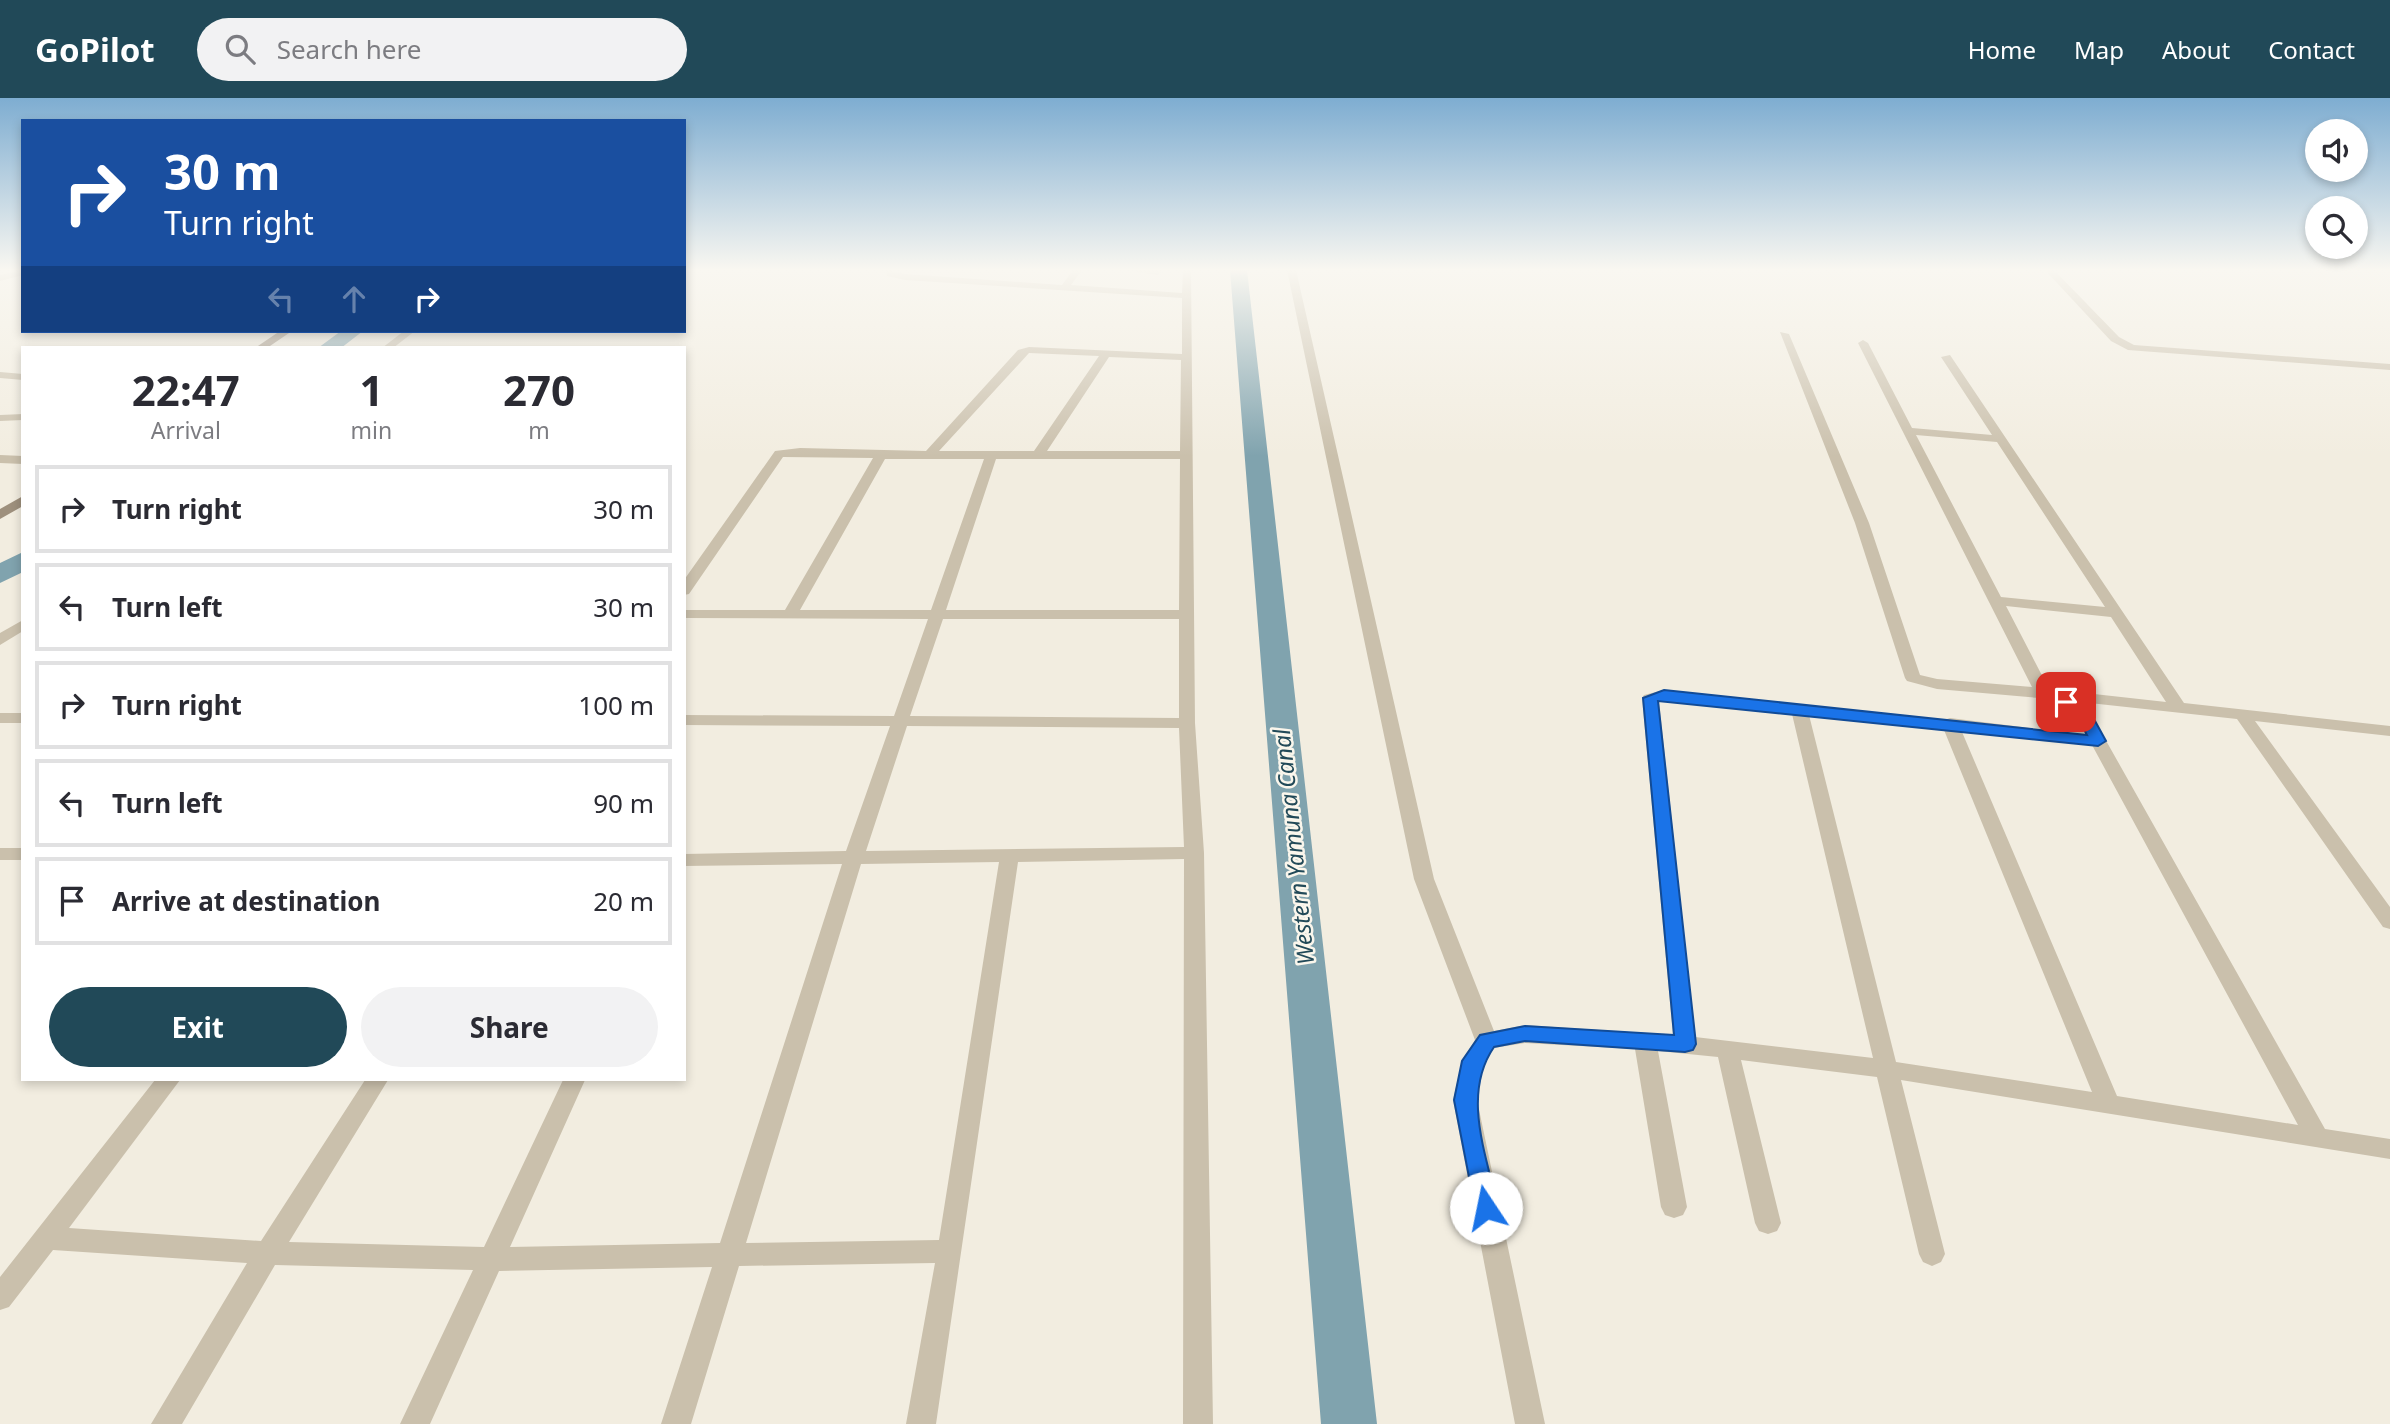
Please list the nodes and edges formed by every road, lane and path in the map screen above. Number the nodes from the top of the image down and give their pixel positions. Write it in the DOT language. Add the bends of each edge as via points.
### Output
graph roads {
  1 [pos="1187,332"];
  2 [pos="1305,332"];
  3 [pos="2108,332"];
  4 [pos="284,333"];
  5 [pos="407,333"];
  6 [pos="1784,334"];
  7 [pos="1863,343"];
  8 [pos="263,346"];
  9 [pos="390,346"];
  10 [pos="1107,352"];
  11 [pos="1187,356"];
  12 [pos="1946,357"];
  13 [pos="2390,368"];
  14 [pos="0,375"];
  15 [pos="21,377"];
  16 [pos="21,417"];
  17 [pos="0,418"];
  18 [pos="1908,431"];
  19 [pos="1998,439"];
  20 [pos="1186,454"];
  21 [pos="881,455"];
  22 [pos="929,455"];
  23 [pos="991,455"];
  24 [pos="1038,455"];
  25 [pos="0,458"];
  26 [pos="21,460"];
  27 [pos="21,501"];
  28 [pos="0,515"];
  29 [pos="686,588"];
  30 [pos="1995,601"];
  31 [pos="935,613"];
  32 [pos="2117,613"];
  33 [pos="686,614"];
  34 [pos="790,614"];
  35 [pos="1186,615"];
  36 [pos="21,625"];
  37 [pos="0,640"];
  38 [pos="2043,693"];
  39 [pos="2179,708"];
  40 [pos="1799,709"];
  41 [pos="2242,715"];
  42 [pos="0,718"];
  43 [pos="21,718"];
  44 [pos="686,720"];
  45 [pos="900,722"];
  46 [pos="1187,723"];
  47 [pos="1950,723"];
  48 [pos="2390,731"];
  49 [pos="2098,741"];
  50 [pos="1194,853"];
  51 [pos="0,854"];
  52 [pos="21,854"];
  53 [pos="1010,854"];
  54 [pos="686,860"];
  55 [pos="853,860"];
  56 [pos="2390,922"];
  57 [pos="1488,1041"];
  58 [pos="1645,1041"];
  59 [pos="1685,1044"];
  60 [pos="1727,1049"];
  61 [pos="1886,1069"];
  62 [pos="166,1081"];
  63 [pos="376,1081"];
  64 [pos="574,1081"];
  65 [pos="2109,1106"];
  66 [pos="2318,1138"];
  67 [pos="2390,1149"];
  68 [pos="1674,1207"];
  69 [pos="1768,1223"];
  70 [pos="46,1238"];
  71 [pos="950,1251"];
  72 [pos="268,1253"];
  73 [pos="729,1253"];
  74 [pos="1932,1254"];
  75 [pos="492,1259"];
  76 [pos="0,1298"];
  77 [pos="166,1424"];
  78 [pos="415,1424"];
  79 [pos="676,1424"];
  80 [pos="920,1424"];
  81 [pos="1198,1424"];
  82 [pos="1530,1424"];
  1 -- 11 [label="street"];
  2 -- 57 [label="street" via="1424,879"];
  3 -- 13 [label="street" via="2132,348"];
  4 -- 8 [label="main road"];
  5 -- 9 [label="street"];
  6 -- 38 [label="street" via="1862,523 1913,678"];
  7 -- 18 [label="street"];
  10 -- 11 [label="street"];
  10 -- 22 [label="street" via="1022,352"];
  10 -- 24 [label="street"];
  11 -- 20 [label="street"];
  12 -- 19 [label="street"];
  14 -- 15 [label="street"];
  16 -- 17 [label="street"];
  18 -- 19 [label="street"];
  18 -- 30 [label="street"];
  19 -- 32 [label="street"];
  20 -- 24 [label="street"];
  20 -- 35 [label="street"];
  21 -- 22 [label="street"];
  21 -- 29 [label="street" via="779,454"];
  21 -- 34 [label="street"];
  22 -- 23 [label="street"];
  23 -- 24 [label="street"];
  23 -- 31 [label="street"];
  25 -- 26 [label="street"];
  27 -- 28 [label="main road"];
  30 -- 32 [label="street"];
  30 -- 38 [label="street"];
  31 -- 34 [label="street"];
  31 -- 35 [label="street"];
  31 -- 45 [label="street"];
  32 -- 39 [label="street"];
  33 -- 34 [label="street"];
  35 -- 46 [label="street"];
  36 -- 37 [label="street"];
  38 -- 39 [label="street"];
  38 -- 49 [label="street" via="2076,707"];
  39 -- 41 [label="street"];
  40 -- 47 [label="street"];
  40 -- 59 [label="street" via="1664,695 1650,698"];
  40 -- 61 [label="street"];
  41 -- 48 [label="street"];
  41 -- 56 [label="street"];
  42 -- 43 [label="street"];
  44 -- 45 [label="street"];
  45 -- 46 [label="street"];
  45 -- 55 [label="street"];
  46 -- 50 [label="street"];
  47 -- 49 [label="street"];
  47 -- 65 [label="street"];
  49 -- 66 [label="street"];
  50 -- 53 [label="street"];
  50 -- 81 [label="street"];
  51 -- 52 [label="street"];
  53 -- 55 [label="street"];
  53 -- 71 [label="street"];
  54 -- 55 [label="street"];
  55 -- 73 [label="street"];
  57 -- 58 [label="street" via="1525,1034"];
  57 -- 82 [label="street" via="1473,1061 1465,1100"];
  58 -- 59 [label="street"];
  58 -- 68 [label="street"];
  59 -- 60 [label="street"];
  60 -- 61 [label="street"];
  60 -- 69 [label="street"];
  61 -- 65 [label="street"];
  61 -- 74 [label="street"];
  62 -- 70 [label="street"];
  63 -- 72 [label="street"];
  64 -- 75 [label="street"];
  65 -- 66 [label="street"];
  66 -- 67 [label="street"];
  70 -- 72 [label="street"];
  70 -- 76 [label="street"];
  71 -- 73 [label="street"];
  71 -- 80 [label="street"];
  72 -- 75 [label="street"];
  72 -- 77 [label="street"];
  73 -- 75 [label="street"];
  73 -- 79 [label="street"];
  75 -- 78 [label="street"];
}
